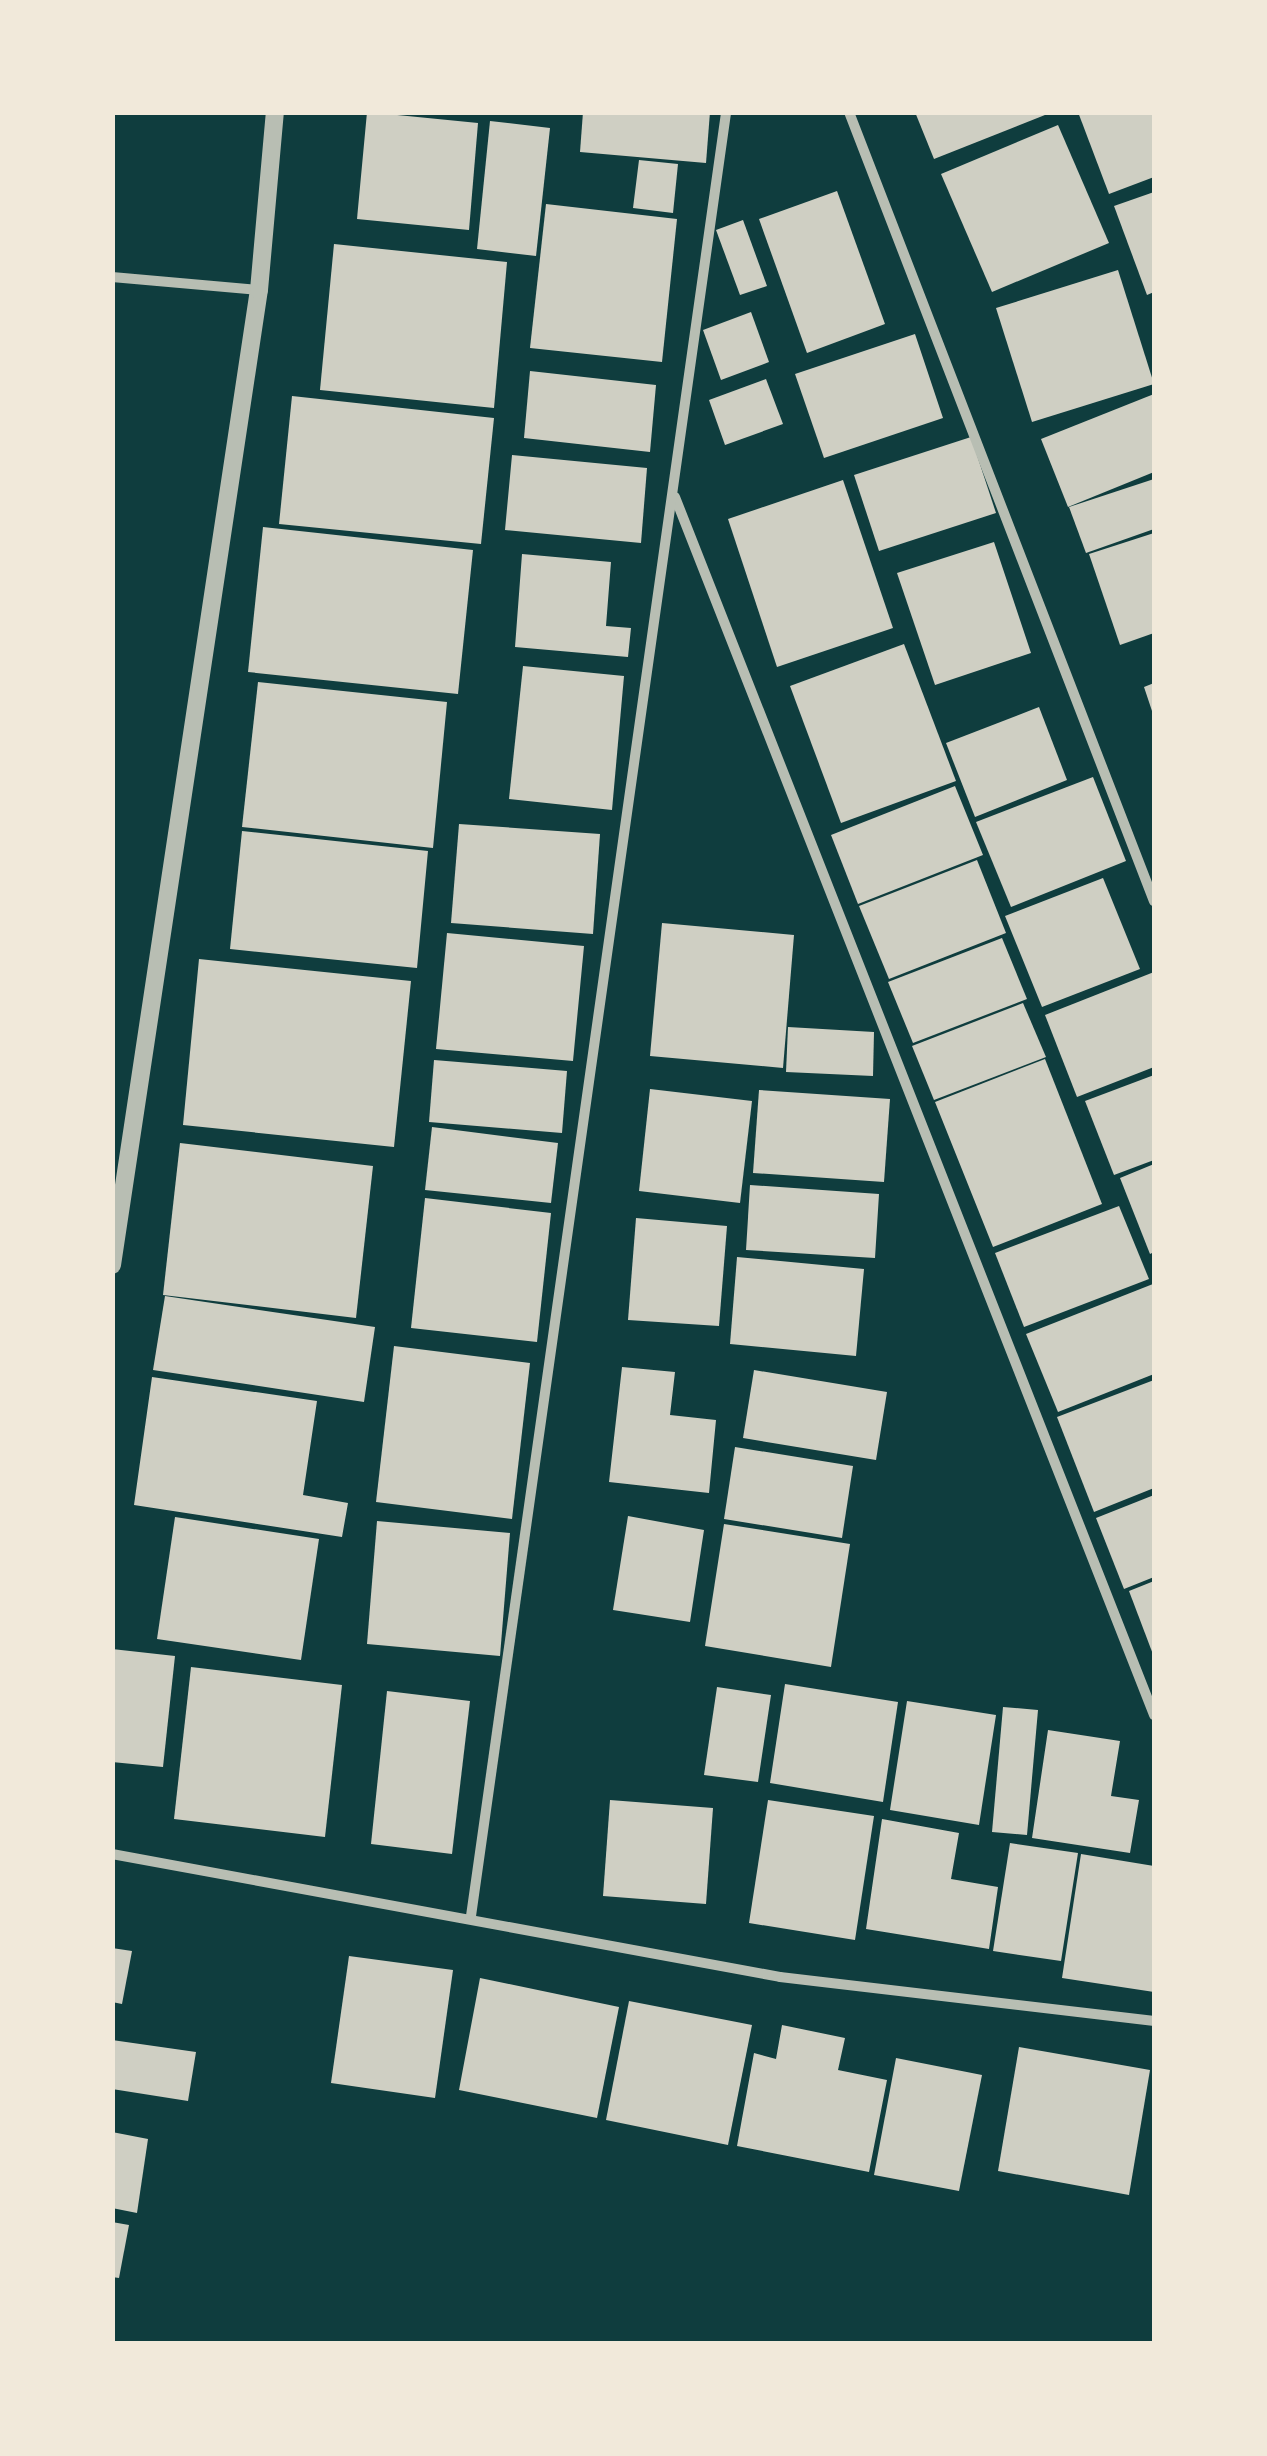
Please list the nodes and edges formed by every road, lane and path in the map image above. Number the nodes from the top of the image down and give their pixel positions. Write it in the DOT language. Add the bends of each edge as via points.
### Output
graph roads {
  1 [pos="275,112"];
  2 [pos="726,112"];
  3 [pos="849,112"];
  4 [pos="112,277"];
  5 [pos="259,290"];
  6 [pos="674,495"];
  7 [pos="1154,902"];
  8 [pos="112,1265"];
  9 [pos="1154,1715"];
  10 [pos="112,1854"];
  11 [pos="472,1916"];
  12 [pos="1154,2021"];
  1 -- 5 [label="street"];
  2 -- 6 [label="street"];
  3 -- 7 [label="street"];
  4 -- 5 [label="street"];
  5 -- 8 [label="street"];
  6 -- 9 [label="street"];
  6 -- 11 [label="street"];
  10 -- 11 [label="street"];
  11 -- 12 [label="street" via="780,1977"];
}
